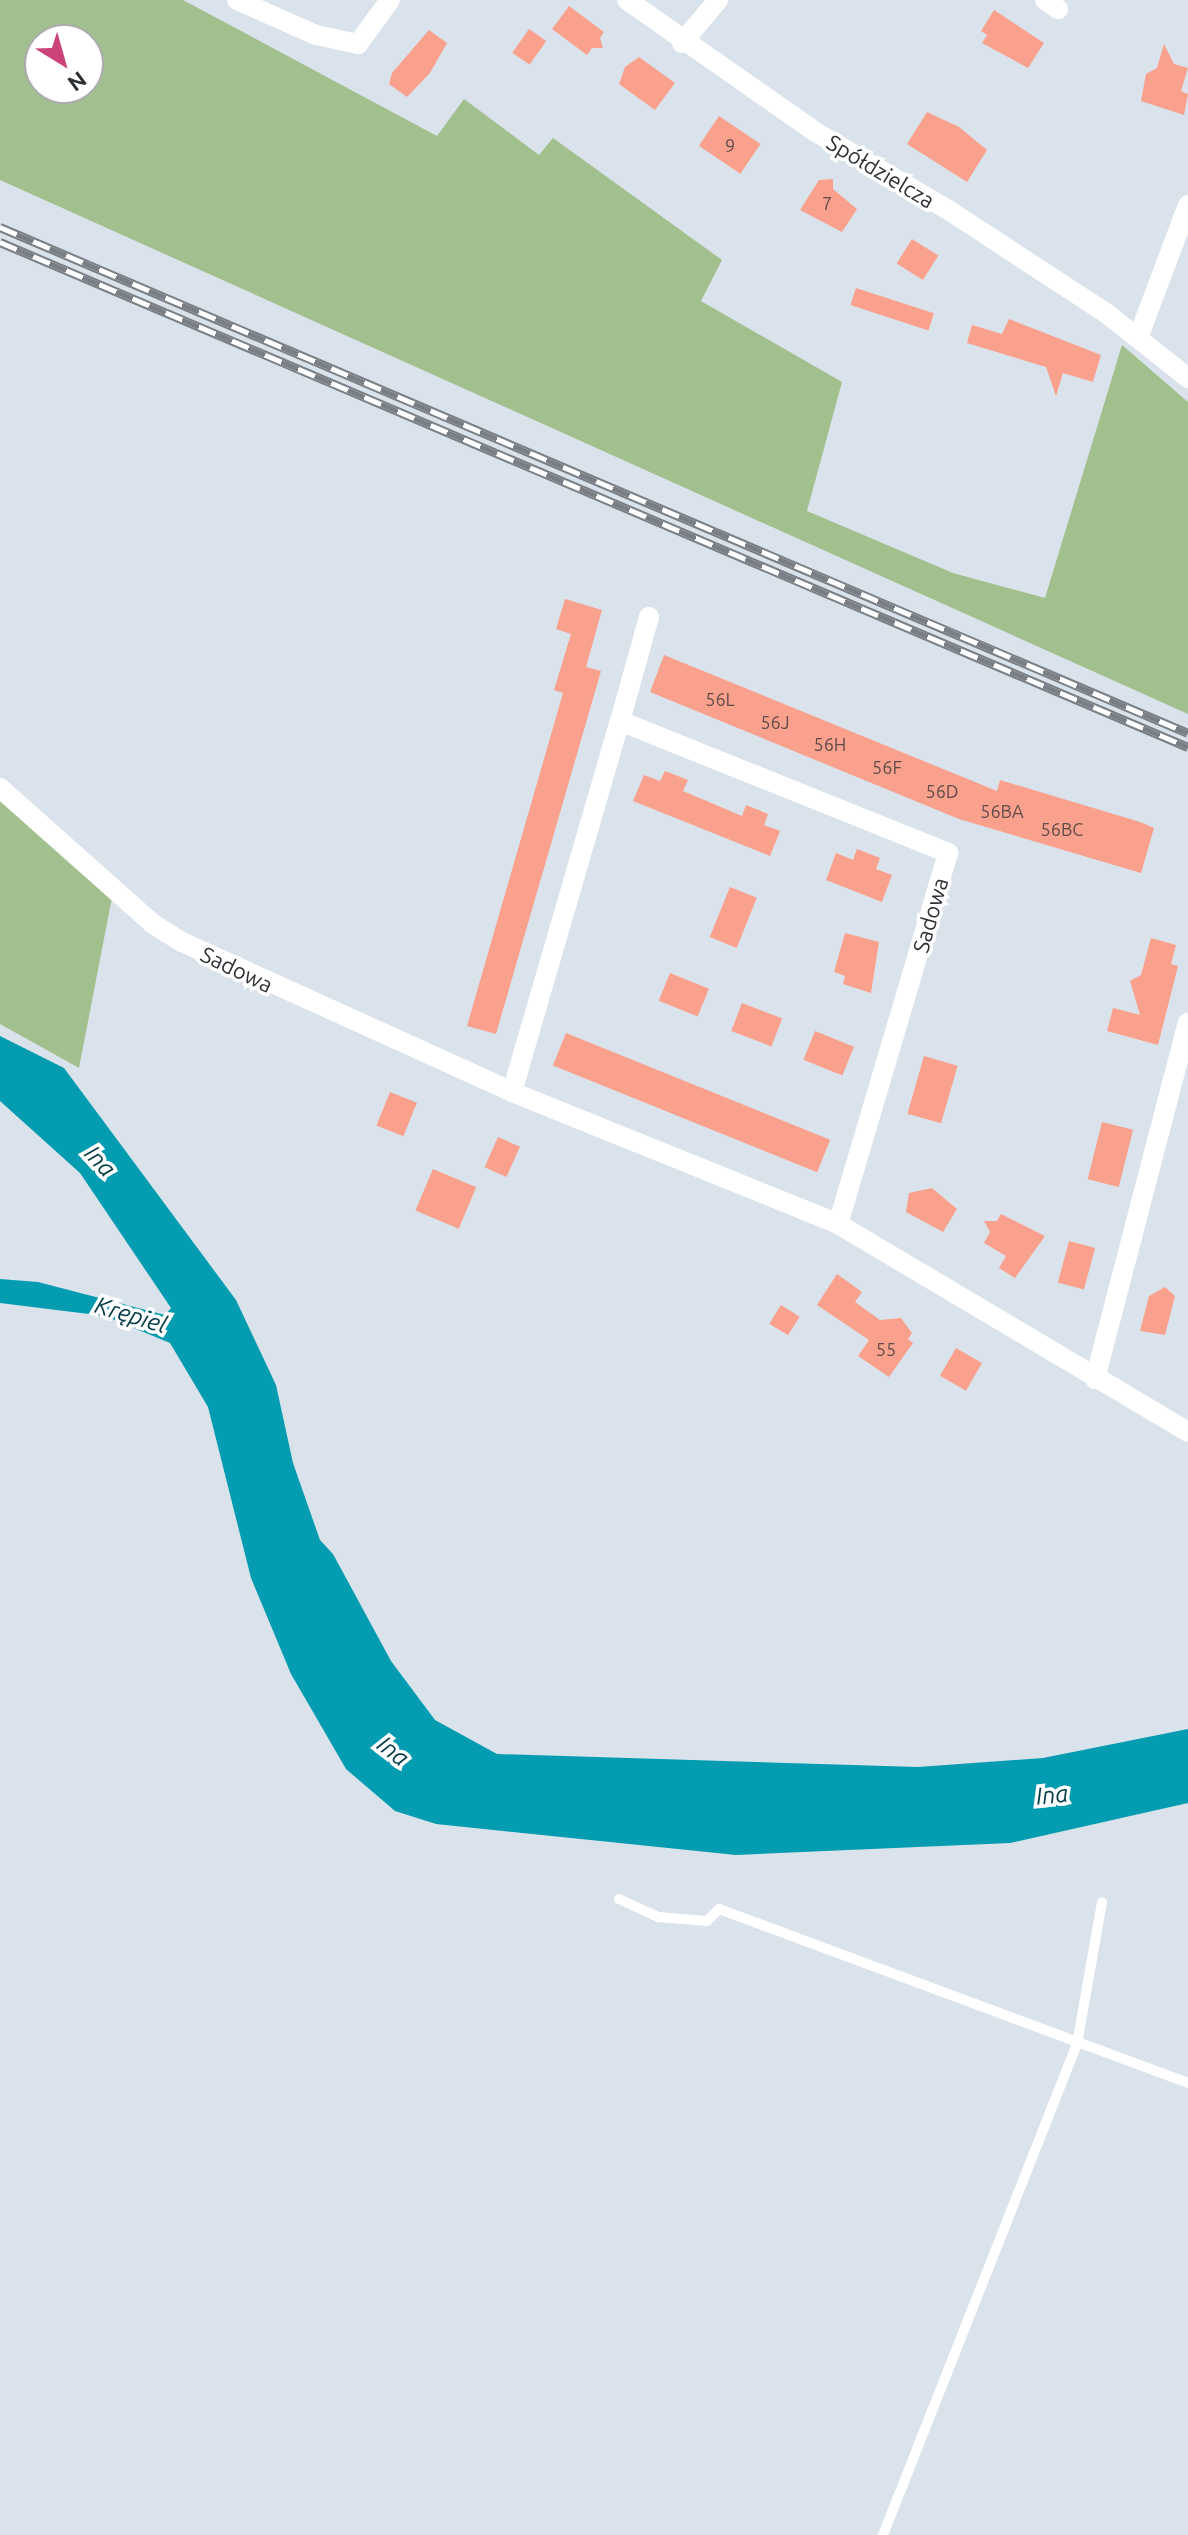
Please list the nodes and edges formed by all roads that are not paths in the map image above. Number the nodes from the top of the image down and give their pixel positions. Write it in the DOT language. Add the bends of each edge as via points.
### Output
graph roads {
  1 [pos="237,0"];
  2 [pos="390,0"];
  3 [pos="627,0"];
  4 [pos="718,0"];
  5 [pos="682,43"];
  6 [pos="1188,205"];
  7 [pos="1138,338"];
  8 [pos="1188,378"];
  9 [pos="649,617"];
  10 [pos="620,721"];
  11 [pos="0,788"];
  12 [pos="1188,1023"];
  13 [pos="512,1092"];
  14 [pos="838,1224"];
  15 [pos="1095,1379"];
  16 [pos="1188,1432"];
  17 [pos="619,1899"];
  18 [pos="1102,1902"];
  19 [pos="1077,2044"];
  20 [pos="1188,2083"];
  21 [pos="883,2535"];
  1 -- 2 [label="street" via="316,35 358,44"];
  3 -- 5 [label="street, Spółdzielcza"];
  4 -- 5 [label="street"];
  5 -- 7 [label="street, Spółdzielcza" via="814,131 953,213"];
  6 -- 7 [label="street"];
  7 -- 8 [label="street, Spółdzielcza"];
  9 -- 10 [label="street"];
  10 -- 13 [label="street"];
  10 -- 14 [label="street, Sadowa" via="948,853"];
  11 -- 13 [label="street, Sadowa" via="153,924 182,942"];
  12 -- 15 [label="street"];
  13 -- 14 [label="street, Sadowa"];
  14 -- 15 [label="street, Sadowa"];
  15 -- 16 [label="street, Sadowa"];
  17 -- 19 [label="lane" via="658,1917 707,1921 719,1909"];
  18 -- 19 [label="lane"];
  19 -- 20 [label="lane"];
  19 -- 21 [label="lane"];
}
